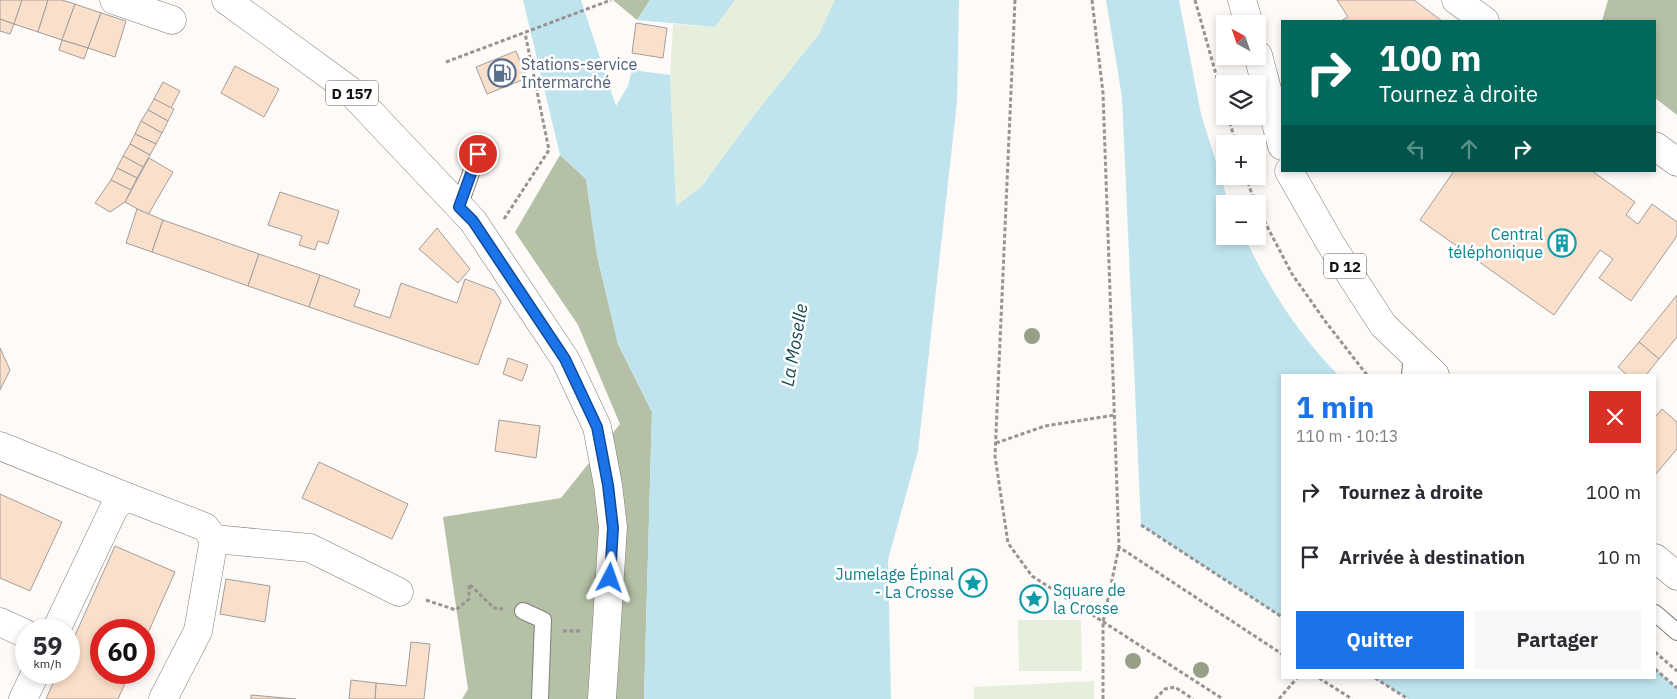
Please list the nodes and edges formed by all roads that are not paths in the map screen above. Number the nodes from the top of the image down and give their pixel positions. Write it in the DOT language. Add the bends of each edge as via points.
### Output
graph roads {
  1 [pos="114,0"];
  2 [pos="226,0"];
  3 [pos="1242,0"];
  4 [pos="1456,0"];
  5 [pos="1246,15"];
  6 [pos="172,20"];
  7 [pos="1484,20"];
  8 [pos="1261,65"];
  9 [pos="1281,142"];
  10 [pos="1656,147"];
  11 [pos="478,154"];
  12 [pos="1677,162"];
  13 [pos="1291,172"];
  14 [pos="459,207"];
  15 [pos="1411,364"];
  16 [pos="1433,374"];
  17 [pos="0,446"];
  18 [pos="127,497"];
  19 [pos="214,539"];
  20 [pos="1656,559"];
  21 [pos="1677,576"];
  22 [pos="399,592"];
  23 [pos="523,611"];
  24 [pos="1656,614"];
  25 [pos="61,619"];
  26 [pos="0,622"];
  27 [pos="15,629"];
  28 [pos="1677,632"];
  29 [pos="30,684"];
  30 [pos="23,699"];
  31 [pos="163,699"];
  32 [pos="540,699"];
  33 [pos="602,699"];
  1 -- 6 [label="main road"];
  2 -- 14 [label="main road, D 157" via="348,89"];
  3 -- 5 [label="main road"];
  4 -- 7 [label="main road"];
  8 -- 9 [label="main road"];
  10 -- 12 [label="main road"];
  11 -- 14 [label="lane"];
  13 -- 15 [label="main road, D 12" via="1330,243"];
  14 -- 33 [label="main road, D 157" via="473,221 565,359 597,427 613,528"];
  15 -- 16 [label="main road, D 12"];
  17 -- 18 [label="main road"];
  18 -- 19 [label="main road" via="205,527"];
  18 -- 25 [label="main road" via="115,506"];
  19 -- 22 [label="main road" via="310,548"];
  19 -- 31 [label="main road" via="198,631"];
  20 -- 21 [label="main road"];
  23 -- 32 [label="lane" via="543,620"];
  24 -- 28 [label="lane"];
  26 -- 27 [label="main road"];
  29 -- 30 [label="main road"];
}
